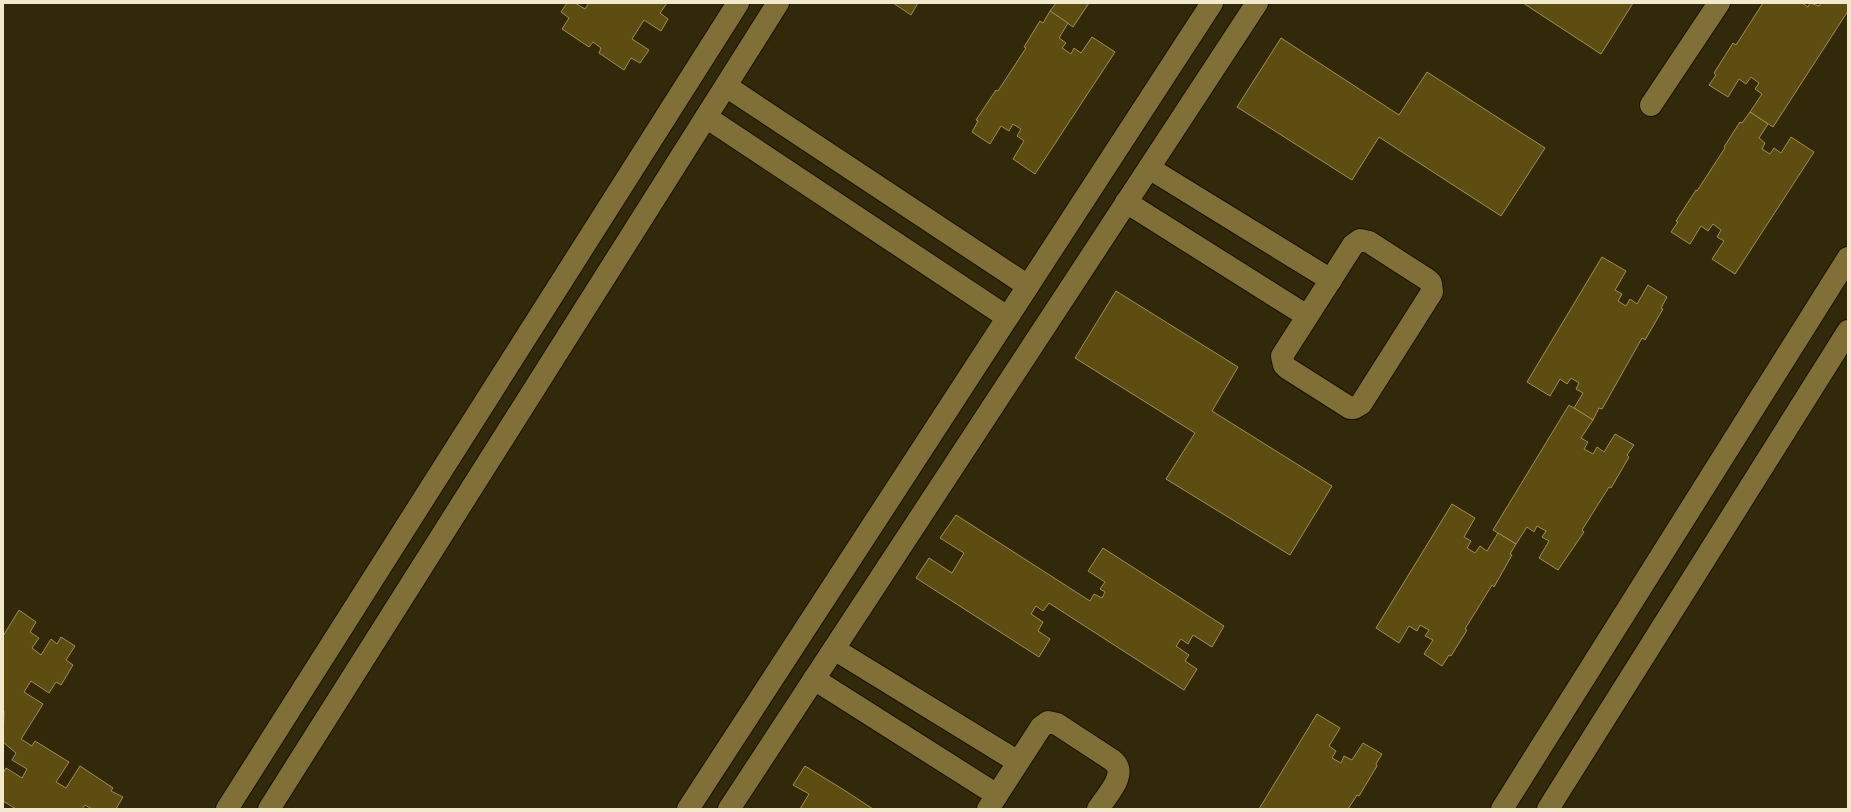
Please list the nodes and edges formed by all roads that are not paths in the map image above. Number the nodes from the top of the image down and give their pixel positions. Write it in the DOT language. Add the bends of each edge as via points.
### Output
graph roads {
  1 [pos="738,3"];
  2 [pos="778,3"];
  3 [pos="1212,3"];
  4 [pos="1257,3"];
  5 [pos="1719,3"];
  6 [pos="726,86"];
  7 [pos="1650,105"];
  8 [pos="706,117"];
  9 [pos="1148,168"];
  10 [pos="1126,202"];
  11 [pos="1848,258"];
  12 [pos="1331,280"];
  13 [pos="1028,286"];
  14 [pos="1307,316"];
  15 [pos="1007,317"];
  16 [pos="1848,331"];
  17 [pos="834,649"];
  18 [pos="814,679"];
  19 [pos="1018,762"];
  20 [pos="993,802"];
  21 [pos="1510,806"];
  22 [pos="227,809"];
  23 [pos="269,809"];
  24 [pos="688,809"];
  25 [pos="729,809"];
  26 [pos="1098,809"];
  27 [pos="1548,809"];
  1 -- 22 [label="street"];
  2 -- 6 [label="street"];
  3 -- 13 [label="street"];
  4 -- 9 [label="street"];
  5 -- 7 [label="street"];
  6 -- 8 [label="street"];
  6 -- 13 [label="street"];
  8 -- 15 [label="street"];
  8 -- 23 [label="street"];
  9 -- 10 [label="street"];
  9 -- 12 [label="street"];
  10 -- 14 [label="street"];
  10 -- 17 [label="street"];
  11 -- 21 [label="street"];
  12 -- 14 [label="street"];
  12 -- 14 [label="street" via="1356,241 1365,240 1428,280 1432,288 1430,296 1358,406 1346,406 1284,365 1282,356"];
  13 -- 15 [label="street"];
  15 -- 24 [label="street"];
  16 -- 27 [label="street"];
  17 -- 18 [label="street"];
  17 -- 19 [label="street"];
  18 -- 20 [label="street"];
  18 -- 25 [label="street"];
  19 -- 20 [label="street"];
  19 -- 26 [label="street" via="1044,724 1057,724 1118,766 1119,775"];
}
